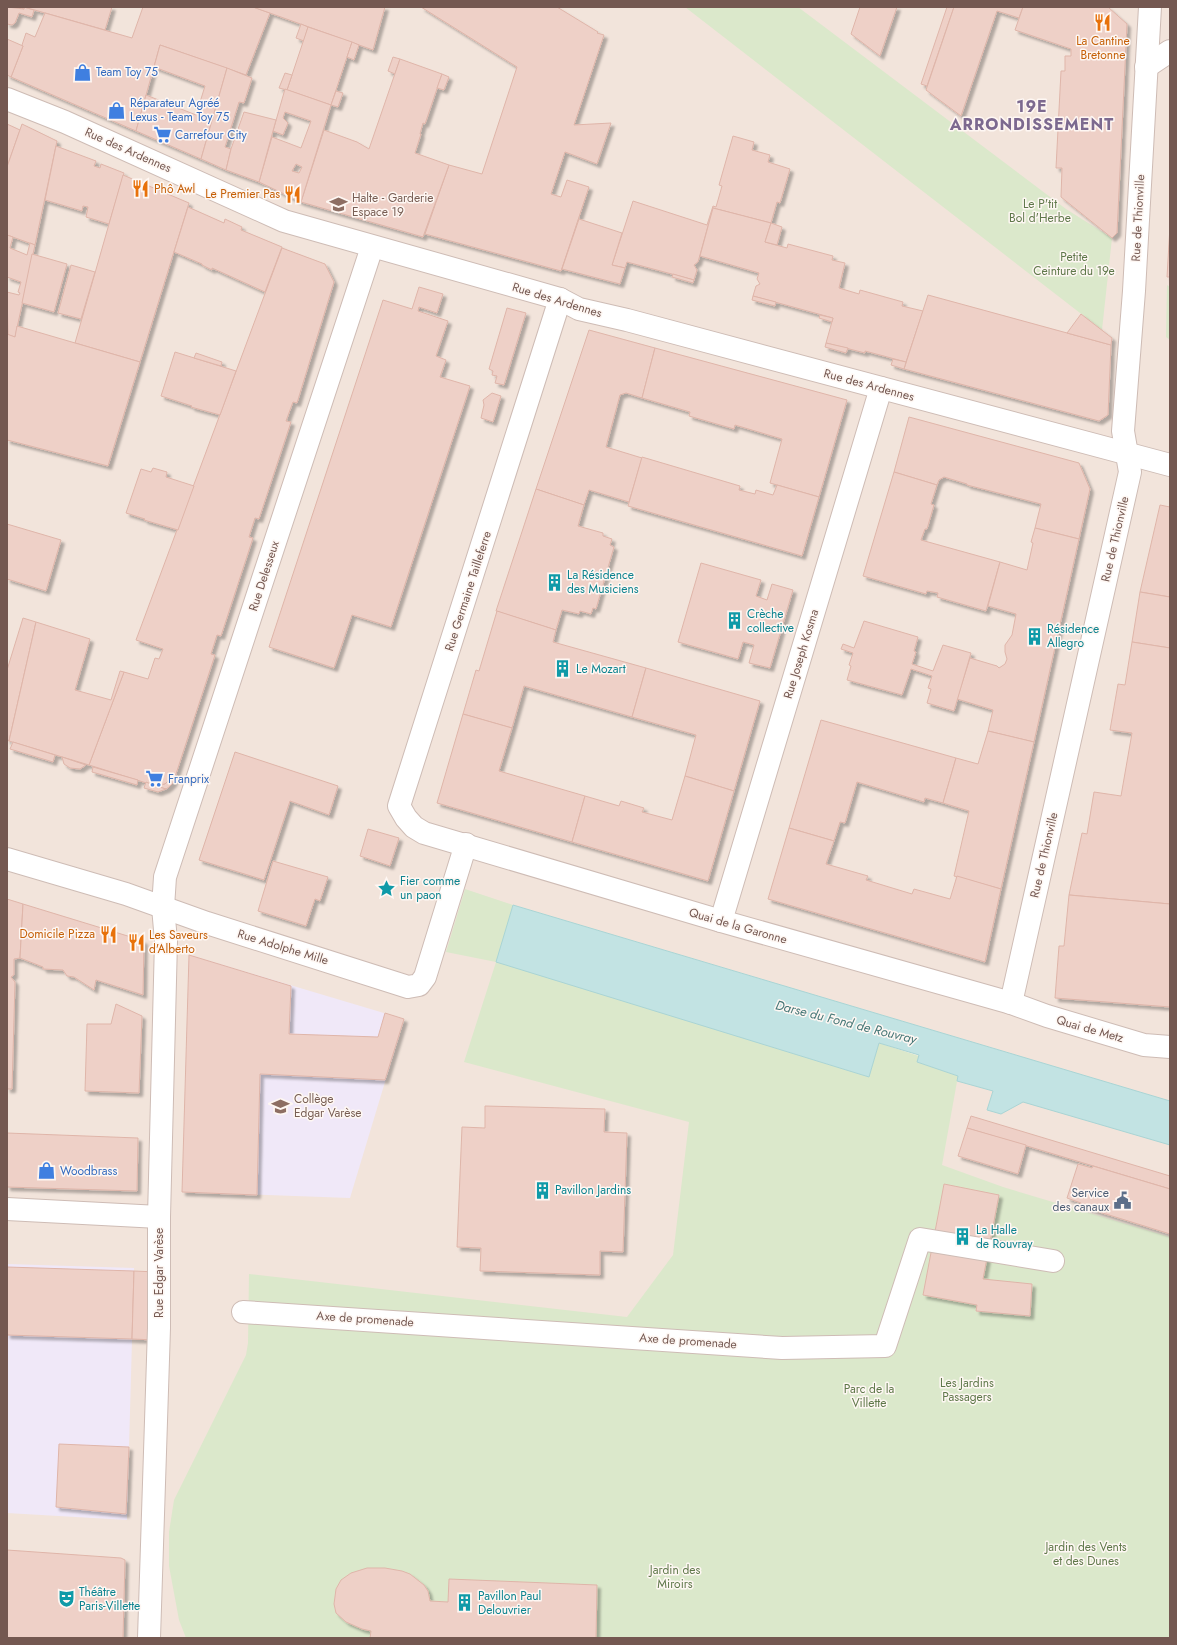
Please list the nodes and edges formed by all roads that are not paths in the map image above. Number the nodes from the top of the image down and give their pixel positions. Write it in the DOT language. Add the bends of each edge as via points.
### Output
graph roads {
  1 [pos="1150,7"];
  2 [pos="1170,51"];
  3 [pos="1146,67"];
  4 [pos="7,99"];
  5 [pos="372,247"];
  6 [pos="560,299"];
  7 [pos="882,388"];
  8 [pos="1127,453"];
  9 [pos="1170,465"];
  10 [pos="466,844"];
  11 [pos="7,859"];
  12 [pos="163,907"];
  13 [pos="721,921"];
  14 [pos="1011,1003"];
  15 [pos="1170,1047"];
  16 [pos="7,1209"];
  17 [pos="160,1217"];
  18 [pos="1053,1261"];
  19 [pos="243,1312"];
  20 [pos="149,1638"];
  1 -- 3 [label="street, Rue de Thionville"];
  2 -- 3 [label="street"];
  3 -- 8 [label="street, Rue de Thionville" via="1134,291 1123,431"];
  4 -- 5 [label="street, Rue des Ardennes" via="65,122 284,221"];
  5 -- 6 [label="street, Rue des Ardennes"];
  5 -- 12 [label="street, Rue Delesseux" via="168,870"];
  6 -- 7 [label="street, Rue des Ardennes" via="579,309"];
  6 -- 10 [label="street, Rue Germaine Tailleferre" via="399,806 414,827 424,833"];
  7 -- 8 [label="street, Rue des Ardennes"];
  7 -- 13 [label="street, Rue Joseph Kosma"];
  8 -- 9 [label="street, Rue des Ardennes"];
  8 -- 14 [label="street, Rue de Thionville" via="1130,472"];
  10 -- 12 [label="street, Rue Adolphe Mille" via="426,977 419,984 408,987 207,924"];
  10 -- 13 [label="street, Quai de la Garonne"];
  11 -- 12 [label="street, Rue Adolphe Mille"];
  12 -- 17 [label="street, Rue Edgar Varèse" via="166,941"];
  13 -- 14 [label="street, Quai de la Garonne"];
  14 -- 15 [label="street, Quai de Metz" via="1144,1045"];
  16 -- 17 [label="street"];
  17 -- 20 [label="street, Rue Edgar Varèse"];
  18 -- 19 [label="street, Axe de promenade" via="920,1239 885,1346 782,1348"];
}
